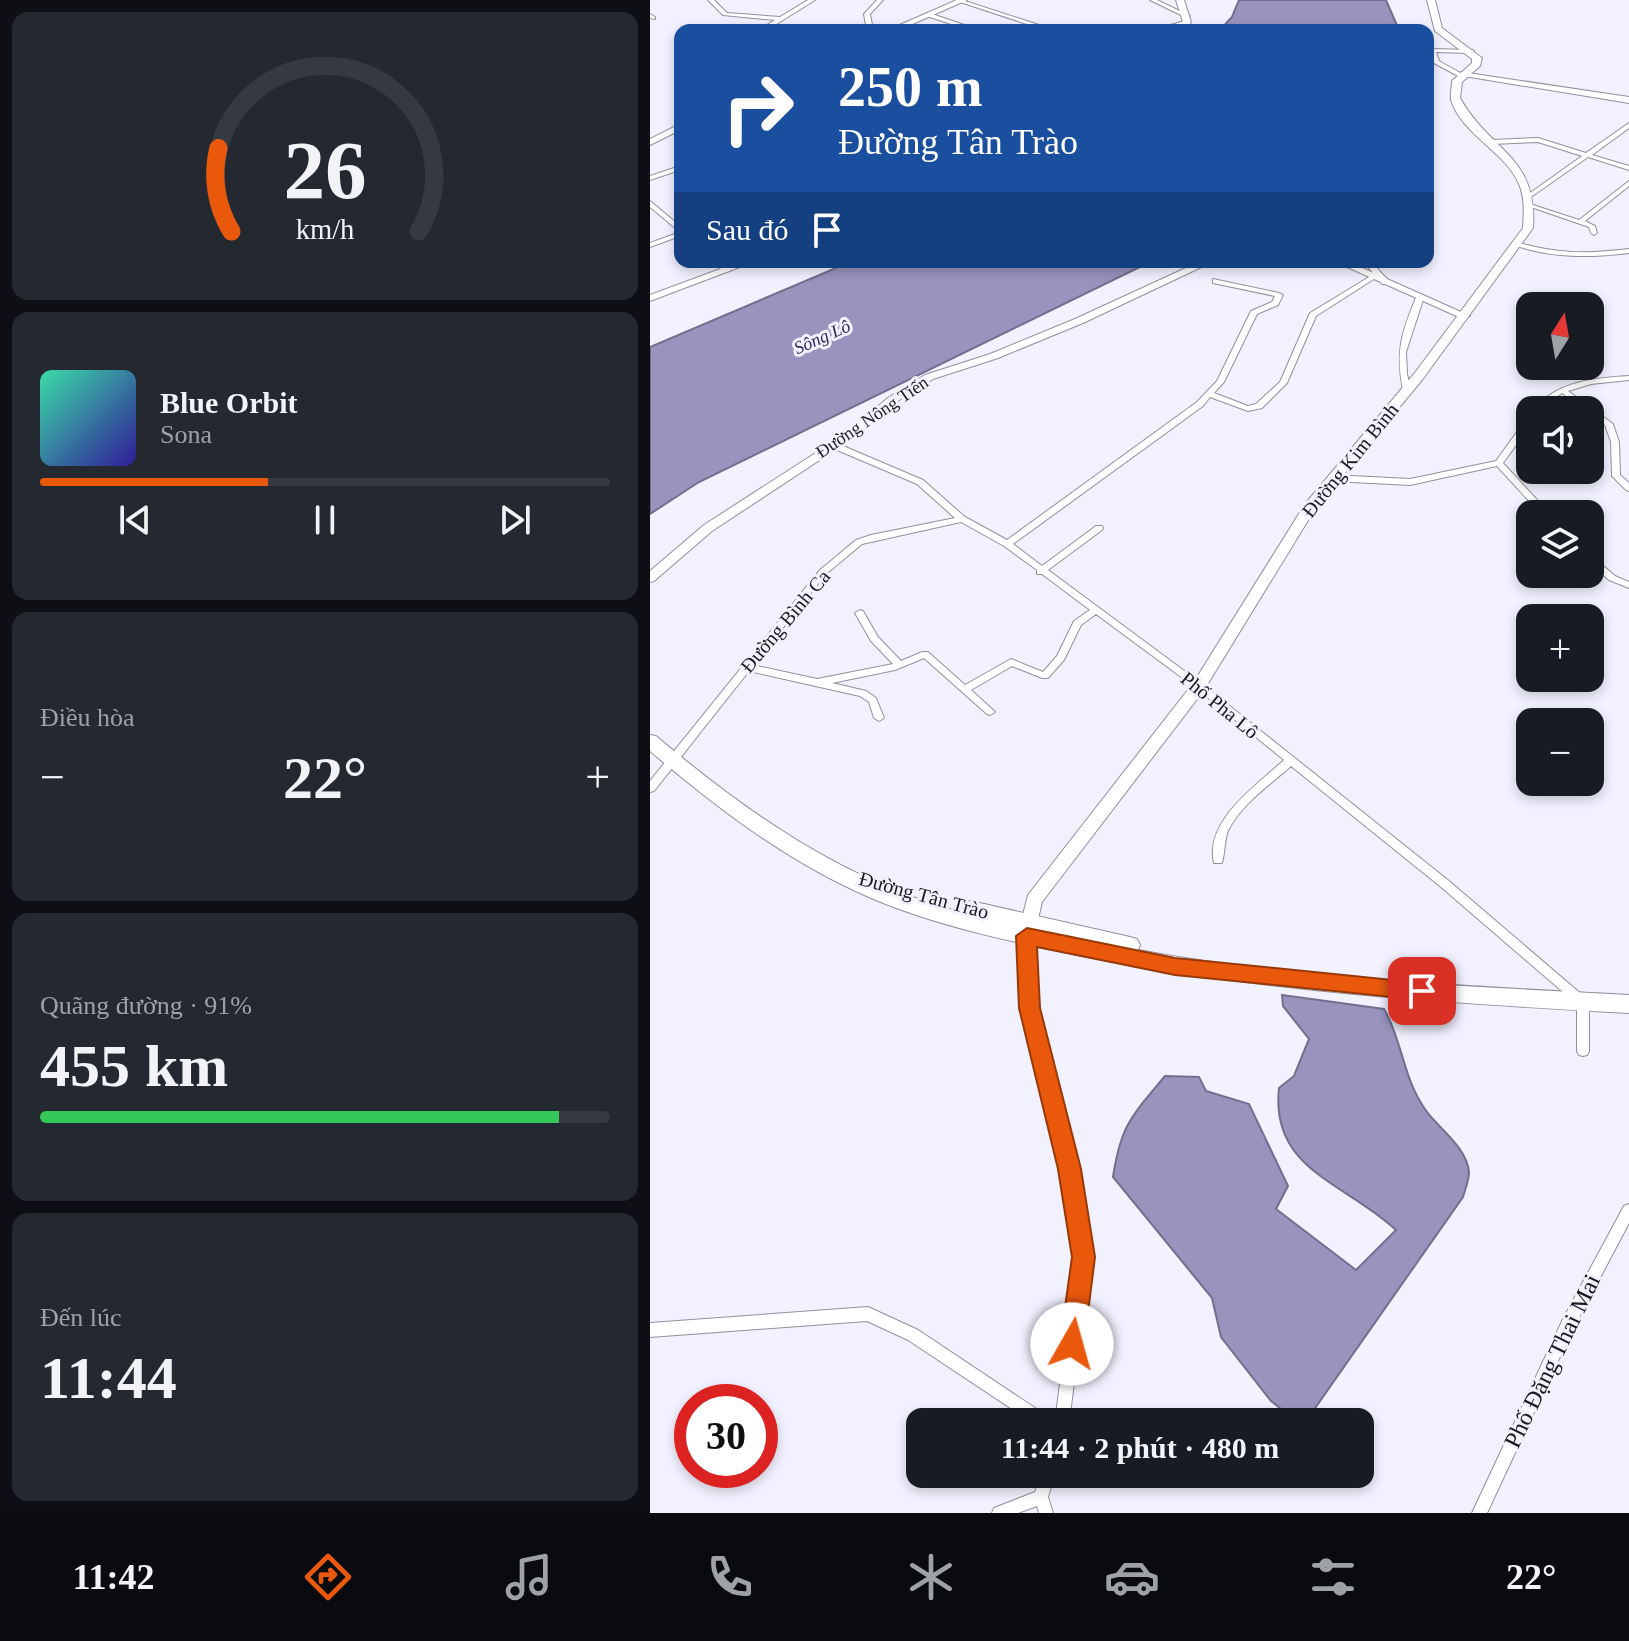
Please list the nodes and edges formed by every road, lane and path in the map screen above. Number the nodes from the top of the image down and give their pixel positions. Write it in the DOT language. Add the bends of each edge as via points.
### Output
graph roads {
  1 [pos="711,0"];
  2 [pos="812,0"];
  3 [pos="880,0"];
  4 [pos="960,0"];
  5 [pos="1153,0"];
  6 [pos="1180,0"];
  7 [pos="1431,0"];
  8 [pos="929,15"];
  9 [pos="782,19"];
  10 [pos="1185,23"];
  11 [pos="774,24"];
  12 [pos="869,24"];
  13 [pos="910,24"];
  14 [pos="956,24"];
  15 [pos="1033,24"];
  16 [pos="1434,50"];
  17 [pos="1471,51"];
  18 [pos="1434,54"];
  19 [pos="1463,75"];
  20 [pos="1629,100"];
  21 [pos="1629,125"];
  22 [pos="674,132"];
  23 [pos="651,141"];
  24 [pos="1492,142"];
  25 [pos="1587,154"];
  26 [pos="1629,168"];
  27 [pos="674,170"];
  28 [pos="650,178"];
  29 [pos="1522,181"];
  30 [pos="1550,182"];
  31 [pos="1629,183"];
  32 [pos="1529,202"];
  33 [pos="650,203"];
  34 [pos="1580,222"];
  35 [pos="674,226"];
  36 [pos="1594,233"];
  37 [pos="674,235"];
  38 [pos="1516,244"];
  39 [pos="650,245"];
  40 [pos="1629,251"];
  41 [pos="723,268"];
  42 [pos="733,268"];
  43 [pos="1194,268"];
  44 [pos="1355,268"];
  45 [pos="1372,268"];
  46 [pos="726,271"];
  47 [pos="1374,276"];
  48 [pos="1216,281"];
  49 [pos="1385,282"];
  50 [pos="1420,297"];
  51 [pos="650,298"];
  52 [pos="1465,316"];
  53 [pos="1629,378"];
  54 [pos="1410,382"];
  55 [pos="1562,390"];
  56 [pos="1208,394"];
  57 [pos="1549,396"];
  58 [pos="1516,439"];
  59 [pos="833,445"];
  60 [pos="1499,463"];
  61 [pos="1332,478"];
  62 [pos="1629,488"];
  63 [pos="1533,500"];
  64 [pos="962,519"];
  65 [pos="1099,528"];
  66 [pos="1007,544"];
  67 [pos="1604,571"];
  68 [pos="1040,572"];
  69 [pos="650,578"];
  70 [pos="1629,585"];
  71 [pos="1096,610"];
  72 [pos="860,613"];
  73 [pos="900,665"];
  74 [pos="747,667"];
  75 [pos="819,682"];
  76 [pos="1199,686"];
  77 [pos="964,690"];
  78 [pos="990,712"];
  79 [pos="879,718"];
  80 [pos="657,748"];
  81 [pos="1289,762"];
  82 [pos="650,788"];
  83 [pos="1218,860"];
  84 [pos="1028,930"];
  85 [pos="1579,1002"];
  86 [pos="1629,1004"];
  87 [pos="1583,1051"];
  88 [pos="1629,1210"];
  89 [pos="650,1330"];
  90 [pos="1023,1408"];
  91 [pos="1061,1408"];
  92 [pos="1044,1488"];
  93 [pos="1041,1497"];
  94 [pos="999,1513"];
  95 [pos="1046,1513"];
  96 [pos="1479,1513"];
  1 -- 9 [label="street" via="725,14"];
  2 -- 9 [label="street"];
  3 -- 12 [label="street" via="867,14"];
  4 -- 8 [label="street"];
  4 -- 15 [label="street"];
  5 -- 10 [label="street"];
  6 -- 10 [label="street"];
  7 -- 17 [label="main road" via="1438,29"];
  8 -- 13 [label="street"];
  8 -- 14 [label="street"];
  9 -- 11 [label="street"];
  16 -- 17 [label="street"];
  17 -- 19 [label="main road" via="1477,64"];
  18 -- 19 [label="street" via="1436,62"];
  19 -- 20 [label="street"];
  19 -- 24 [label="main road" via="1455,83 1457,103"];
  21 -- 25 [label="street"];
  22 -- 23 [label="street"];
  24 -- 25 [label="street" via="1538,140"];
  24 -- 29 [label="main road" via="1514,164"];
  25 -- 26 [label="street"];
  25 -- 30 [label="street"];
  27 -- 28 [label="street"];
  29 -- 30 [label="street"];
  29 -- 32 [label="main road"];
  30 -- 32 [label="street"];
  31 -- 34 [label="street"];
  32 -- 34 [label="street"];
  32 -- 38 [label="main road, Đường Kim Bình" via="1528,228"];
  33 -- 35 [label="street"];
  34 -- 36 [label="street" via="1595,228"];
  37 -- 39 [label="street"];
  38 -- 40 [label="street" via="1575,257"];
  38 -- 52 [label="main road, Đường Kim Bình"];
  41 -- 46 [label="street"];
  42 -- 46 [label="street"];
  43 -- 59 [label="street, Đường Nông Tiến" via="994,356 929,377"];
  44 -- 47 [label="street"];
  45 -- 49 [label="street"];
  46 -- 51 [label="street"];
  47 -- 49 [label="street"];
  47 -- 56 [label="street" via="1313,315 1283,383 1259,406 1248,409"];
  48 -- 56 [label="street" via="1268,290 1279,299 1254,313 1220,382"];
  49 -- 50 [label="street"];
  50 -- 52 [label="street"];
  50 -- 54 [label="street" via="1401,349"];
  52 -- 54 [label="main road, Đường Kim Bình"];
  53 -- 55 [label="street"];
  54 -- 61 [label="main road, Đường Kim Bình"];
  55 -- 57 [label="street"];
  55 -- 62 [label="street" via="1609,424 1616,476"];
  56 -- 66 [label="street"];
  58 -- 60 [label="street"];
  59 -- 64 [label="street, Phố Pha Lô" via="920,482"];
  59 -- 69 [label="street, Đường Nông Tiến" via="708,528"];
  60 -- 61 [label="street" via="1410,482"];
  60 -- 63 [label="street"];
  61 -- 76 [label="main road, Đường Kim Bình"];
  64 -- 66 [label="street, Phố Pha Lô"];
  64 -- 74 [label="street, Đường Bình Ca" via="859,542 805,593"];
  65 -- 68 [label="street"];
  66 -- 68 [label="street, Phố Pha Lô"];
  67 -- 70 [label="street"];
  68 -- 71 [label="street, Phố Pha Lô"];
  71 -- 76 [label="street, Phố Pha Lô"];
  71 -- 77 [label="street" via="1077,623 1061,658 1044,676 1011,662"];
  72 -- 73 [label="street" via="874,639"];
  73 -- 75 [label="street"];
  73 -- 77 [label="street" via="925,654"];
  74 -- 75 [label="street"];
  74 -- 80 [label="street, Đường Bình Ca"];
  75 -- 79 [label="street" via="869,696"];
  76 -- 81 [label="street, Phố Pha Lô"];
  76 -- 84 [label="main road, Đường Kim Bình" via="1034,900"];
  77 -- 78 [label="street"];
  80 -- 82 [label="street, Đường Bình Ca"];
  80 -- 84 [label="highway, Đường Tân Trào" via="774,834 876,892"];
  81 -- 83 [label="street" via="1224,827 1217,842"];
  81 -- 85 [label="street, Phố Pha Lô" via="1445,884"];
  84 -- 85 [label="highway, Đường Tân Trào" via="1175,967"];
  84 -- 91 [label="street" via="1029,1008 1070,1169 1083,1257"];
  85 -- 86 [label="highway, Đường Tân Trào"];
  85 -- 87 [label="street"];
  88 -- 96 [label="street, Phố Đặng Thai Mai" via="1568,1324"];
  89 -- 90 [label="street" via="868,1314 913,1335"];
  92 -- 93 [label="street"];
  93 -- 94 [label="street"];
  93 -- 95 [label="street"];
}
